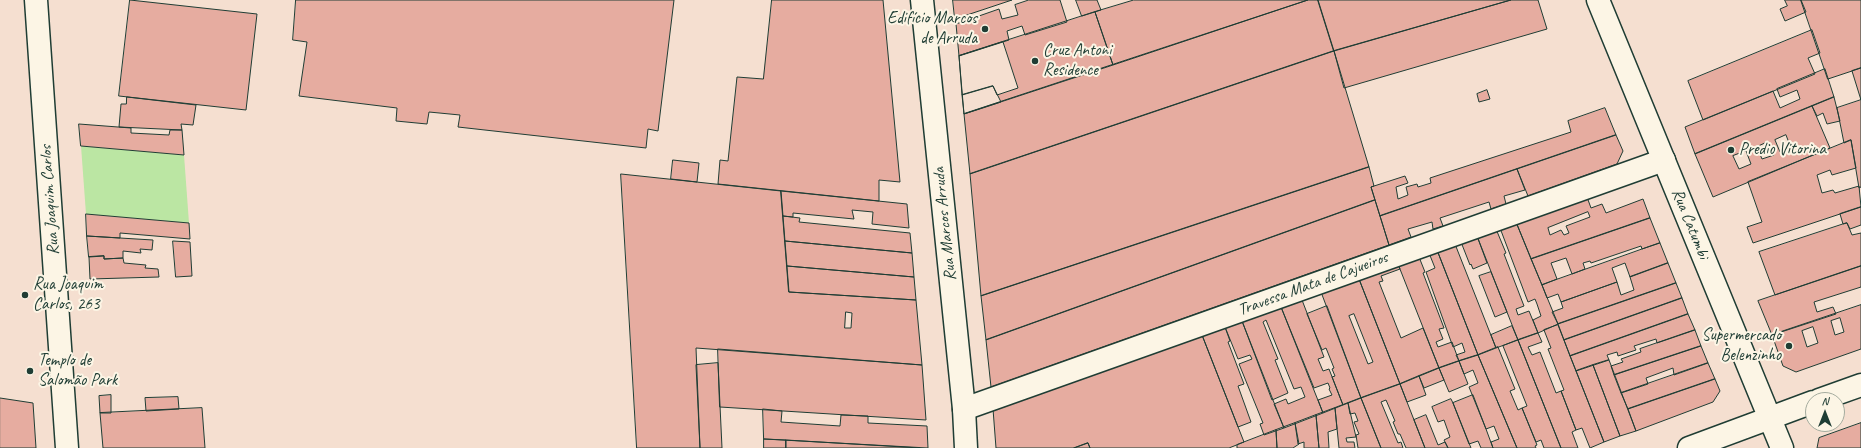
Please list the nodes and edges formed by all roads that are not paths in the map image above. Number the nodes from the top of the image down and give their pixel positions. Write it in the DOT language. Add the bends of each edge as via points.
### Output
graph roads {
  1 [pos="36,0"];
  2 [pos="922,0"];
  3 [pos="1598,0"];
  4 [pos="1664,160"];
  5 [pos="1861,385"];
  6 [pos="1841,392"];
  7 [pos="1805,405"];
  8 [pos="964,409"];
  9 [pos="1770,418"];
  10 [pos="67,448"];
  11 [pos="966,448"];
  12 [pos="1689,448"];
  13 [pos="1782,448"];
  1 -- 10 [label="street, Rua Joaquim Carlos"];
  2 -- 8 [label="street, Rua Marcos Arruda"];
  3 -- 4 [label="street, Rua Catumbi"];
  4 -- 8 [label="street, Travessa Mata de Cajueiros"];
  4 -- 9 [label="street, Rua Catumbi"];
  5 -- 6 [label="street"];
  7 -- 9 [label="street"];
  8 -- 11 [label="street, Rua Marcos Arruda"];
  9 -- 12 [label="street"];
  9 -- 13 [label="street, Rua Catumbi"];
}
